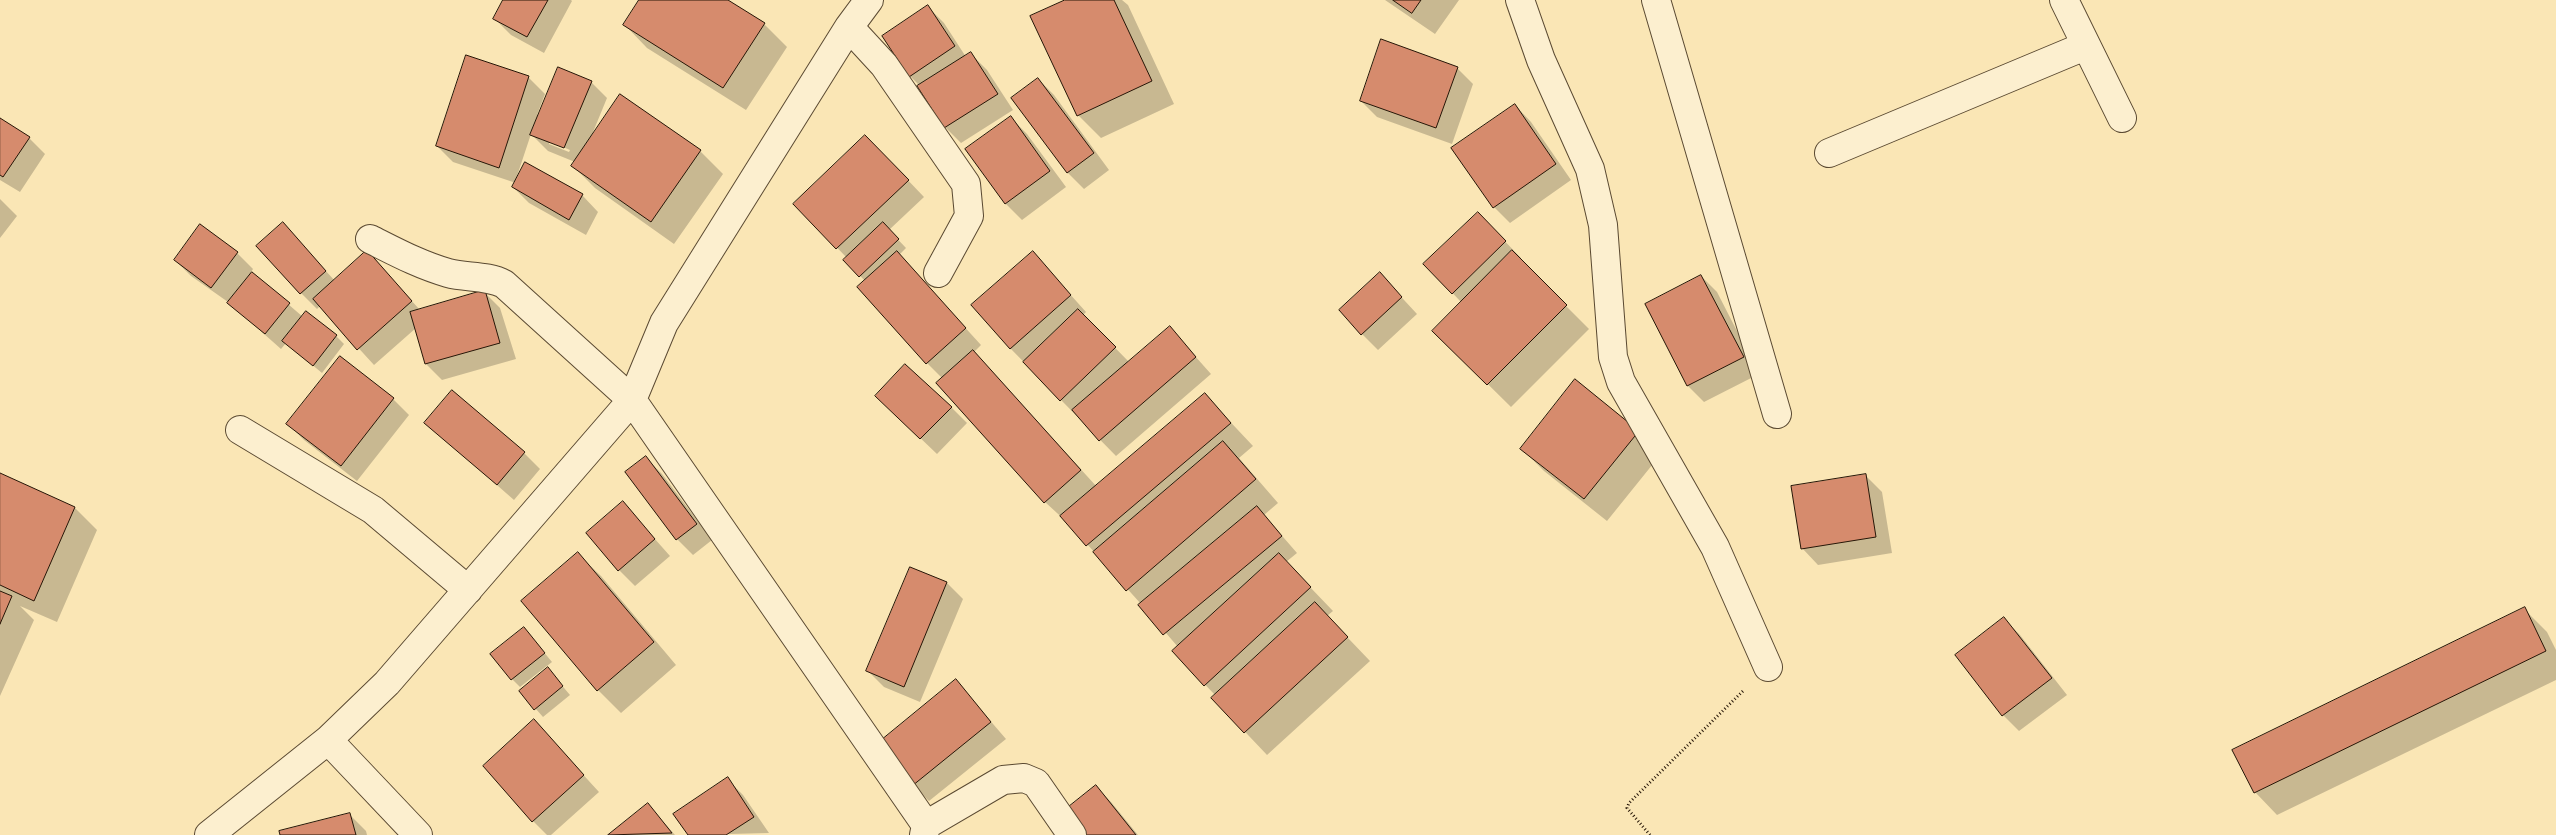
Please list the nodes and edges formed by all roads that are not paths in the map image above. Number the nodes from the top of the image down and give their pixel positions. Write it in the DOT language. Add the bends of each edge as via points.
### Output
graph roads {
  1 [pos="869,0"];
  2 [pos="1520,0"];
  3 [pos="1656,0"];
  4 [pos="2064,0"];
  5 [pos="849,27"];
  6 [pos="2086,46"];
  7 [pos="2122,118"];
  8 [pos="1830,153"];
  9 [pos="370,238"];
  10 [pos="938,273"];
  11 [pos="632,400"];
  12 [pos="1777,414"];
  13 [pos="240,430"];
  14 [pos="468,590"];
  15 [pos="1768,667"];
  16 [pos="328,740"];
  17 [pos="925,830"];
  18 [pos="209,835"];
  19 [pos="418,835"];
  20 [pos="1072,835"];
  1 -- 5 [label="street"];
  2 -- 15 [label="street" via="1542,60 1590,169 1603,225 1613,356 1621,382 1715,547"];
  3 -- 12 [label="street"];
  4 -- 6 [label="street"];
  5 -- 10 [label="street" via="884,65 966,184 969,216"];
  5 -- 11 [label="street" via="664,323"];
  6 -- 7 [label="street"];
  6 -- 8 [label="street"];
  9 -- 11 [label="street" via="409,260 449,273 494,279 504,284"];
  11 -- 14 [label="street"];
  11 -- 17 [label="street"];
  13 -- 14 [label="street" via="373,510"];
  14 -- 16 [label="street" via="387,683"];
  16 -- 18 [label="street"];
  16 -- 19 [label="street"];
  17 -- 20 [label="street" via="1003,780 1024,778 1036,783"];
}
